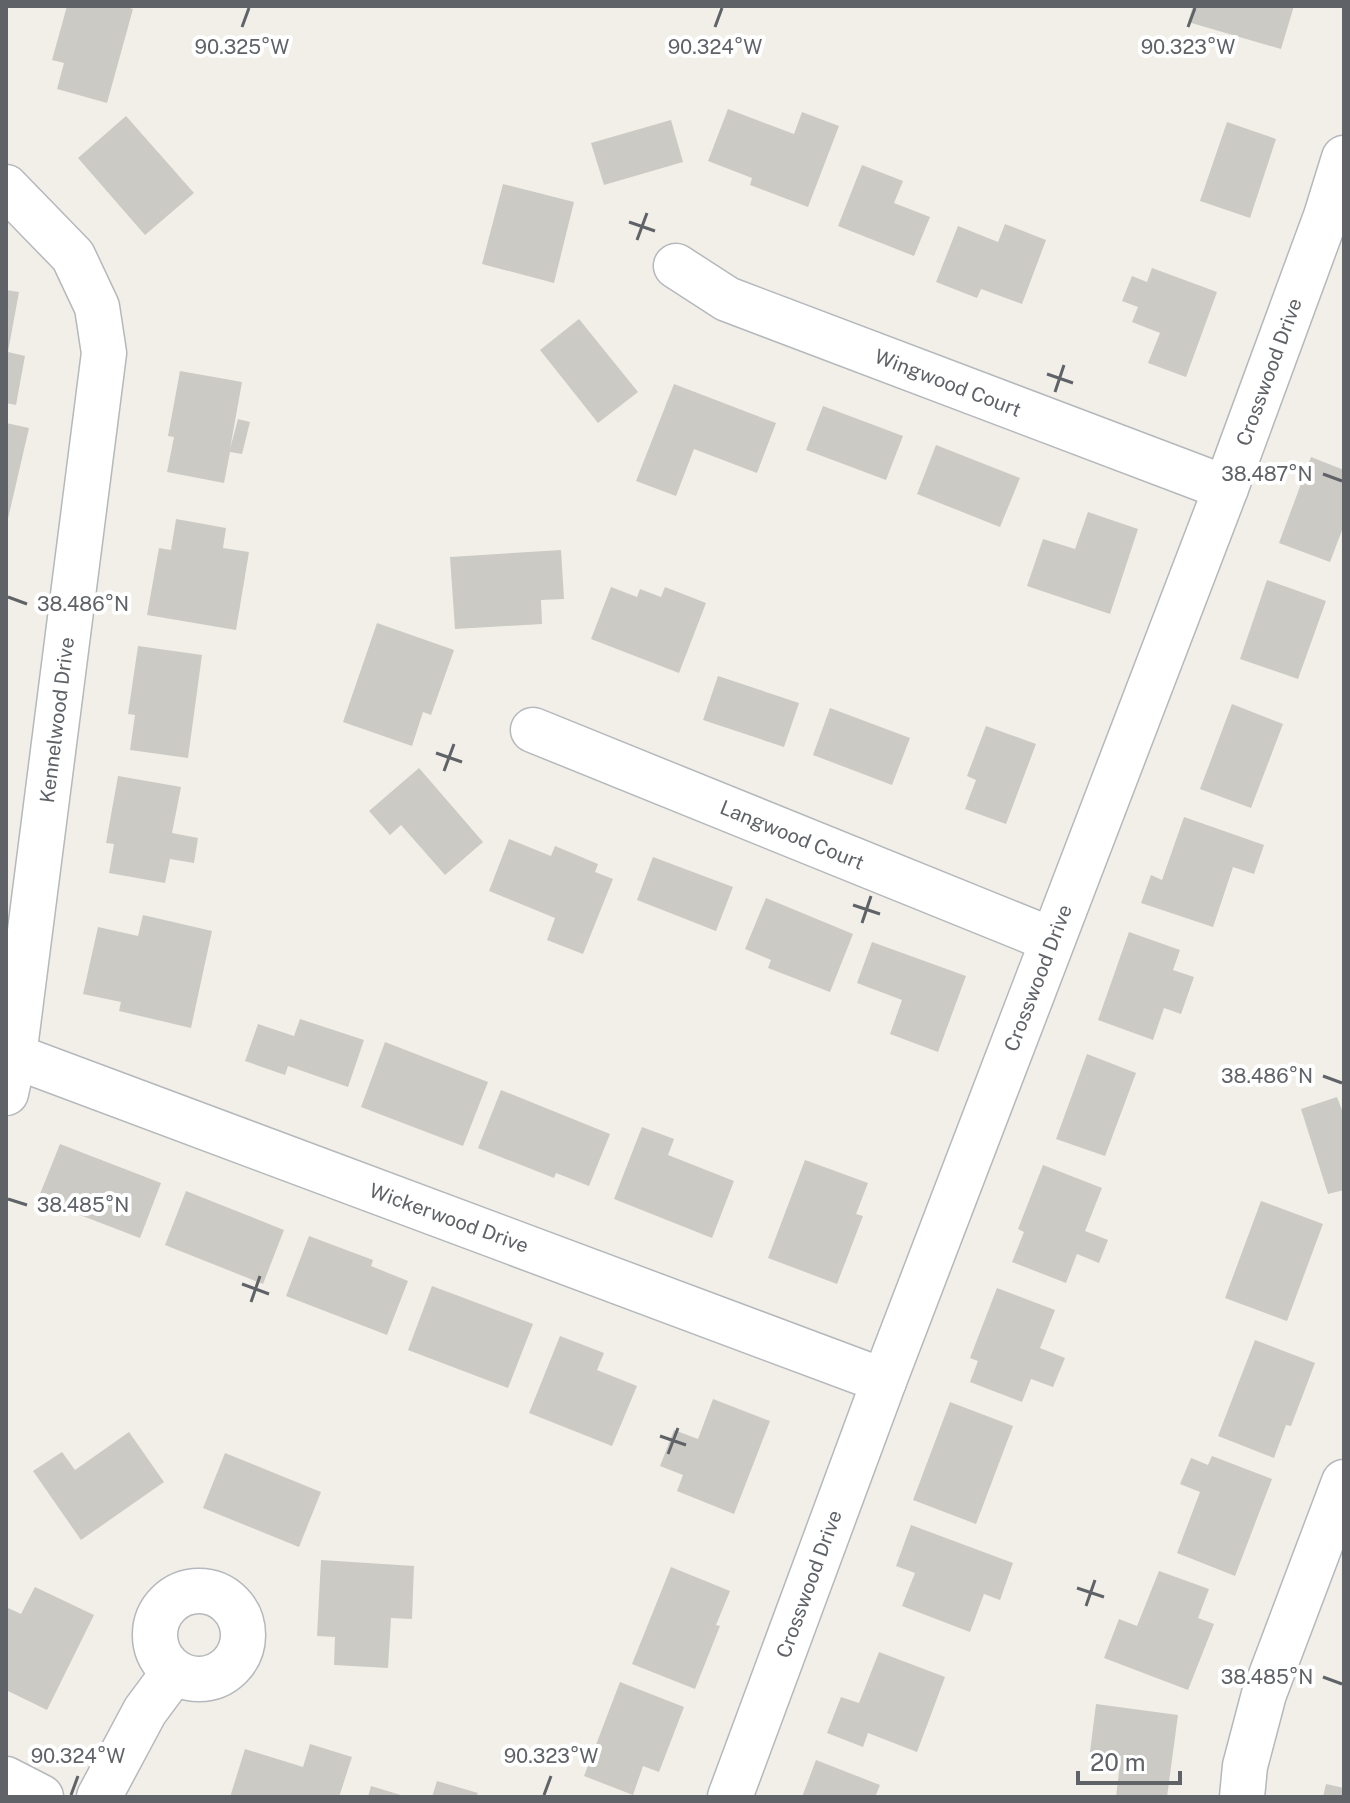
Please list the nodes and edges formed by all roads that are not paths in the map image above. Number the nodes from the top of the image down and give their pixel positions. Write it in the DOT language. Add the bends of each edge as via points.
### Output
graph roads {
  1 [pos="1344,158"];
  2 [pos="6,187"];
  3 [pos="676,266"];
  4 [pos="1226,488"];
  5 [pos="533,730"];
  6 [pos="1052,940"];
  7 [pos="10,1075"];
  8 [pos="884,1381"];
  9 [pos="1344,1482"];
  10 [pos="174,1672"];
  11 [pos="6,1779"];
  12 [pos="41,1797"];
  13 [pos="99,1797"];
  14 [pos="730,1797"];
  15 [pos="1242,1797"];
  1 -- 4 [label="street, Crosswood Drive"];
  2 -- 7 [label="street, Kennelwood Drive" via="73,256 97,307 104,353"];
  3 -- 4 [label="street, Wingwood Court" via="727,299"];
  4 -- 6 [label="street, Crosswood Drive"];
  5 -- 6 [label="street, Langwood Court"];
  6 -- 8 [label="street, Crosswood Drive"];
  7 -- 8 [label="street, Wickerwood Drive"];
  8 -- 14 [label="street, Crosswood Drive"];
  9 -- 15 [label="street" via="1264,1694"];
  10 -- 13 [label="street" via="145,1711"];
  11 -- 12 [label="street"];
}
